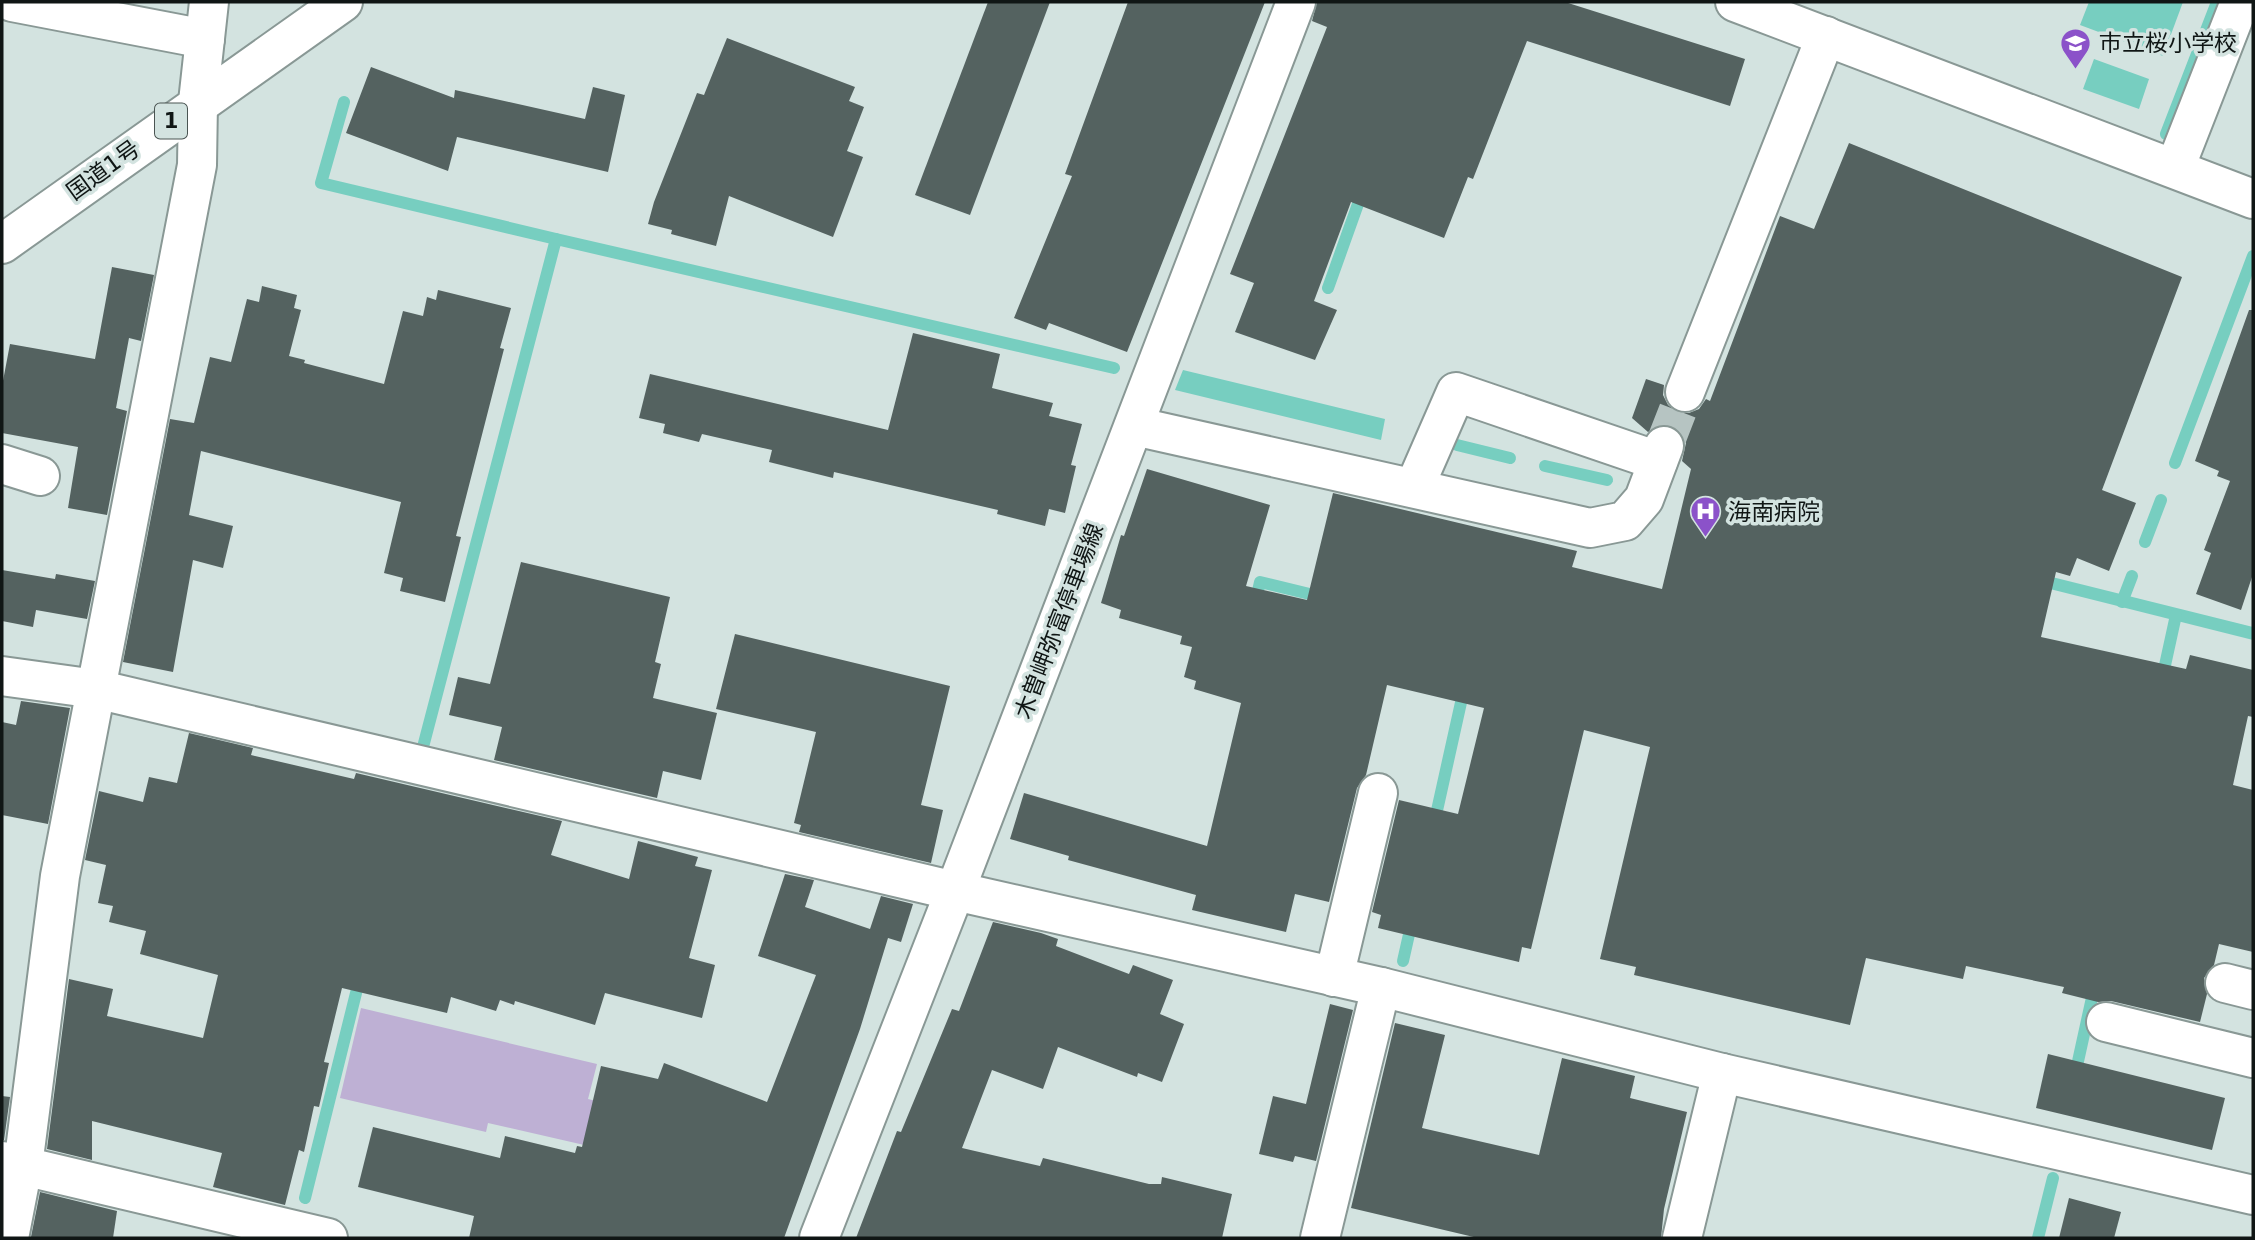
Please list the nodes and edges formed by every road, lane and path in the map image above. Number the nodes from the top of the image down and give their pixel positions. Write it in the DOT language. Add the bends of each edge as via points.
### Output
graph roads {
  1 [pos="12,2"];
  2 [pos="343,2"];
  3 [pos="1296,2"];
  4 [pos="1735,2"];
  5 [pos="2240,2"];
  6 [pos="207,20"];
  7 [pos="1826,36"];
  8 [pos="198,102"];
  9 [pos="2175,168"];
  10 [pos="2253,199"];
  11 [pos="2,244"];
  12 [pos="1685,392"];
  13 [pos="1134,426"];
  14 [pos="2,464"];
  15 [pos="40,476"];
  16 [pos="1414,488"];
  17 [pos="2,677"];
  18 [pos="96,689"];
  19 [pos="1378,793"];
  20 [pos="956,891"];
  21 [pos="1334,977"];
  22 [pos="1381,988"];
  23 [pos="2106,1022"];
  24 [pos="2253,1058"];
  25 [pos="1722,1073"];
  26 [pos="13,1163"];
  27 [pos="2253,1195"];
  28 [pos="9,1238"];
  29 [pos="328,1238"];
  30 [pos="819,1238"];
  31 [pos="1320,1238"];
  32 [pos="1682,1238"];
  1 -- 6 [label="main road"];
  2 -- 8 [label="main road, 国道1号 / 1"];
  3 -- 13 [label="main road, 木曽岬弥富停車場線"];
  4 -- 7 [label="main road"];
  5 -- 9 [label="main road"];
  6 -- 8 [label="main road"];
  7 -- 9 [label="main road"];
  7 -- 12 [label="main road"];
  8 -- 11 [label="main road, 国道1号 / 1"];
  8 -- 18 [label="main road" via="197,165"];
  9 -- 10 [label="main road"];
  13 -- 16 [label="main road"];
  13 -- 20 [label="main road, 木曽岬弥富停車場線"];
  14 -- 15 [label="main road"];
  16 -- 16 [label="main road" via="1455,392 1661,454 1644,499 1625,521 1590,528"];
  17 -- 18 [label="main road"];
  18 -- 20 [label="main road"];
  18 -- 26 [label="main road"];
  19 -- 21 [label="main road"];
  20 -- 21 [label="main road"];
  20 -- 30 [label="main road, 木曽岬弥富停車場線"];
  21 -- 22 [label="main road"];
  22 -- 25 [label="main road"];
  22 -- 31 [label="main road"];
  23 -- 24 [label="main road"];
  25 -- 27 [label="main road"];
  25 -- 32 [label="main road"];
  26 -- 28 [label="main road"];
  26 -- 29 [label="main road"];
}
